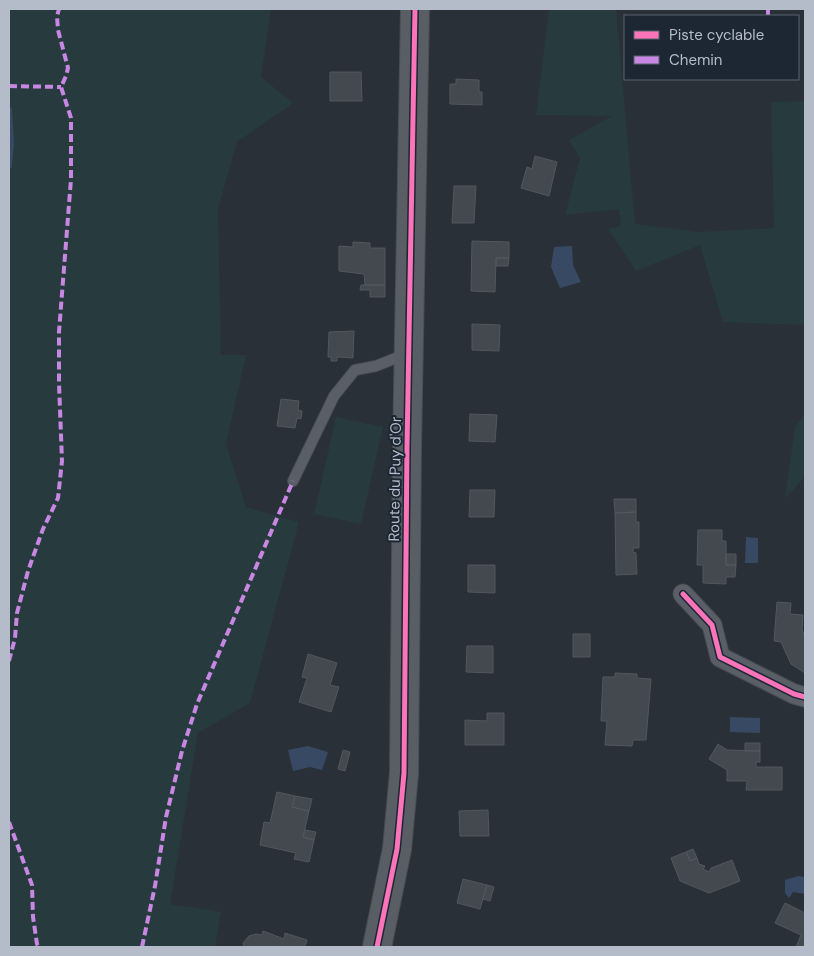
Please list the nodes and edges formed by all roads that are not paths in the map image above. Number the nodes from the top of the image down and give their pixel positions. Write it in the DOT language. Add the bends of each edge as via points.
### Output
graph roads {
  1 [pos="415,9"];
  2 [pos="409,352"];
  3 [pos="293,481"];
  4 [pos="683,594"];
  5 [pos="805,697"];
  6 [pos="377,947"];
  1 -- 2 [label="main road, Route du Puy d'Or"];
  2 -- 3 [label="lane" via="376,366 355,370 334,396"];
  2 -- 6 [label="main road, Route du Puy d'Or" via="404,773 397,849"];
  4 -- 5 [label="street" via="712,625 720,657"];
}
